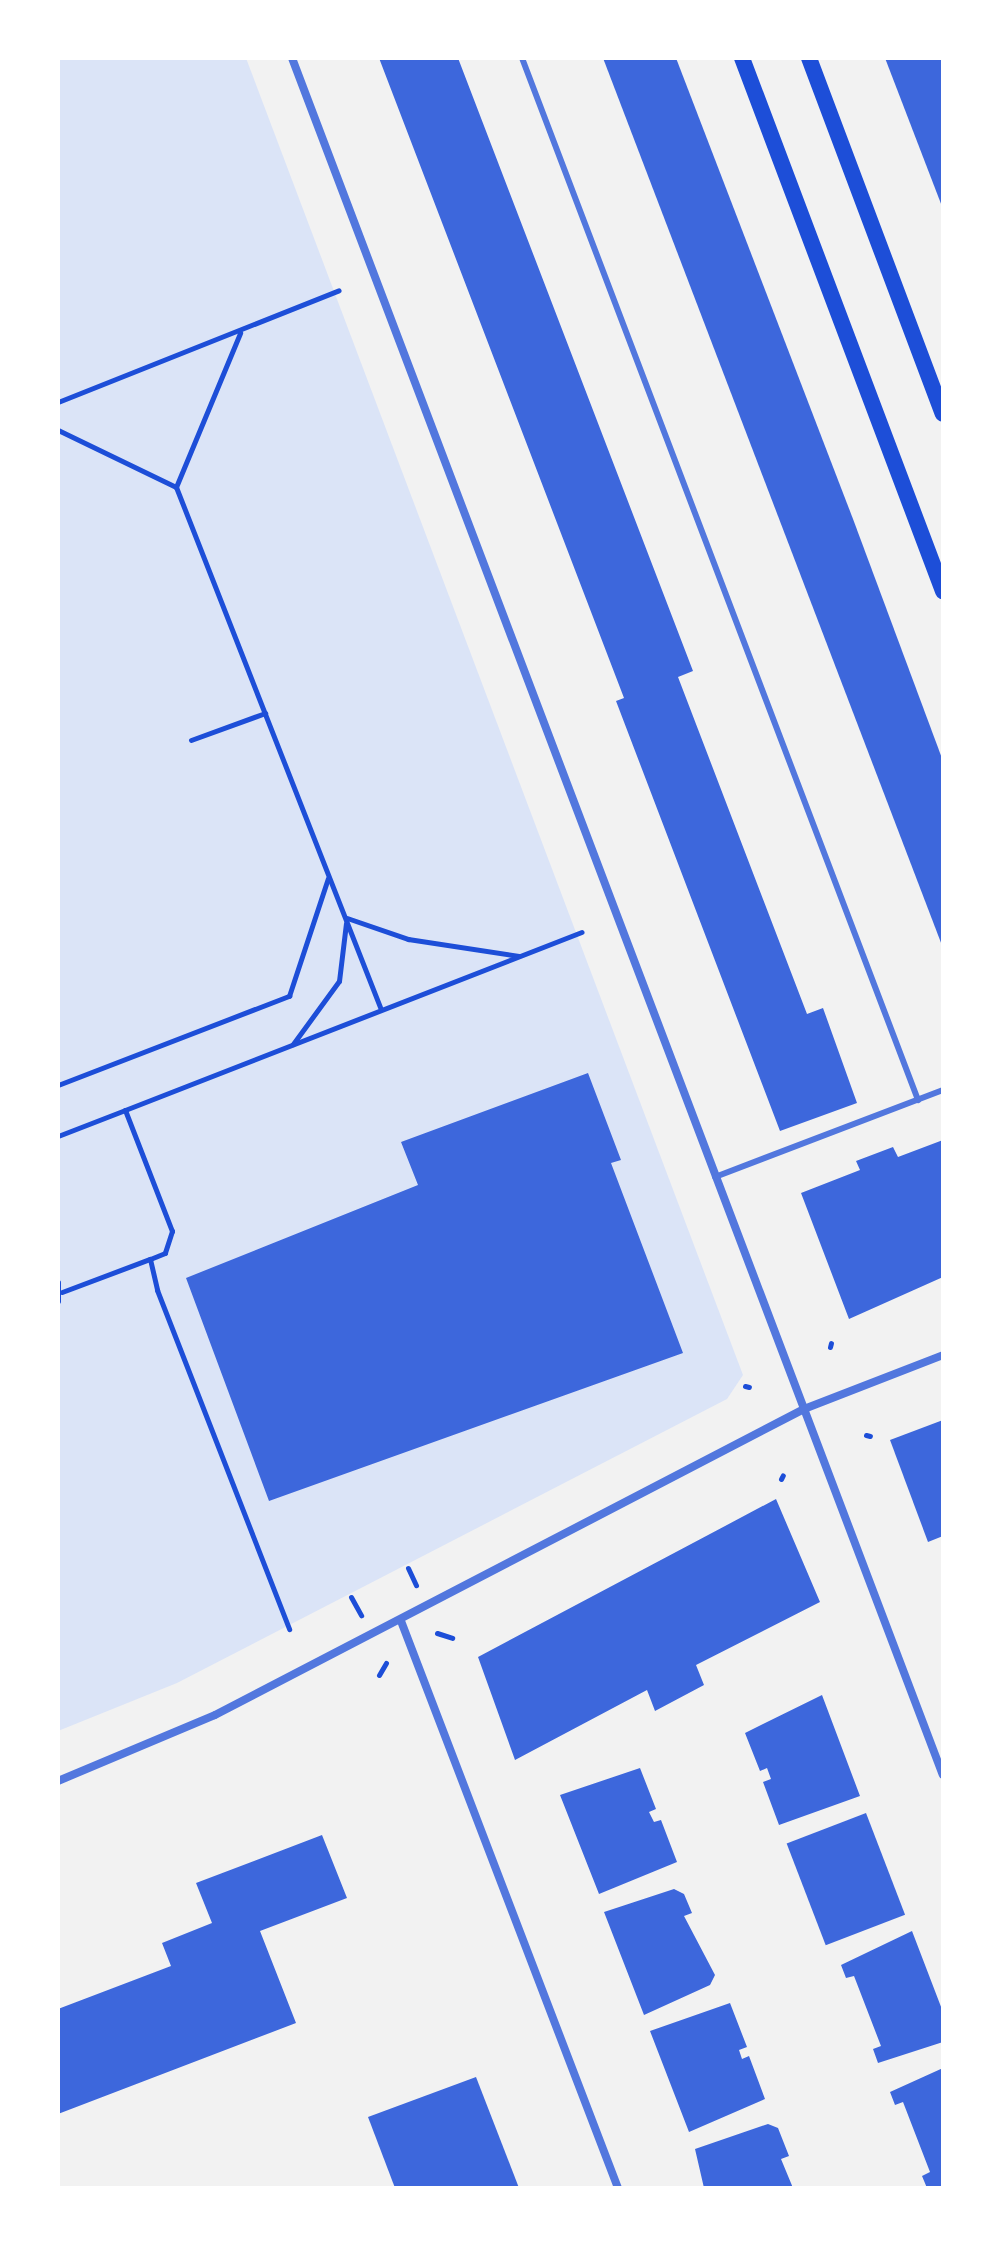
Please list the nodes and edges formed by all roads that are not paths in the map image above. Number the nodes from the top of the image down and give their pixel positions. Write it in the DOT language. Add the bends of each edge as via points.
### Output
graph roads {
  1 [pos="292,58"];
  2 [pos="522,58"];
  3 [pos="742,58"];
  4 [pos="809,58"];
  5 [pos="943,414"];
  6 [pos="943,591"];
  7 [pos="943,1090"];
  8 [pos="918,1100"];
  9 [pos="715,1177"];
  10 [pos="943,1355"];
  11 [pos="804,1409"];
  12 [pos="401,1621"];
  13 [pos="943,1775"];
  14 [pos="58,1781"];
  15 [pos="618,2188"];
  1 -- 9 [label="street"];
  2 -- 8 [label="lane"];
  3 -- 6 [label="main road"];
  4 -- 5 [label="main road"];
  7 -- 8 [label="lane"];
  8 -- 9 [label="lane"];
  9 -- 11 [label="street"];
  10 -- 11 [label="street"];
  11 -- 12 [label="street"];
  11 -- 13 [label="street"];
  12 -- 14 [label="street" via="215,1715"];
  12 -- 15 [label="street"];
}
